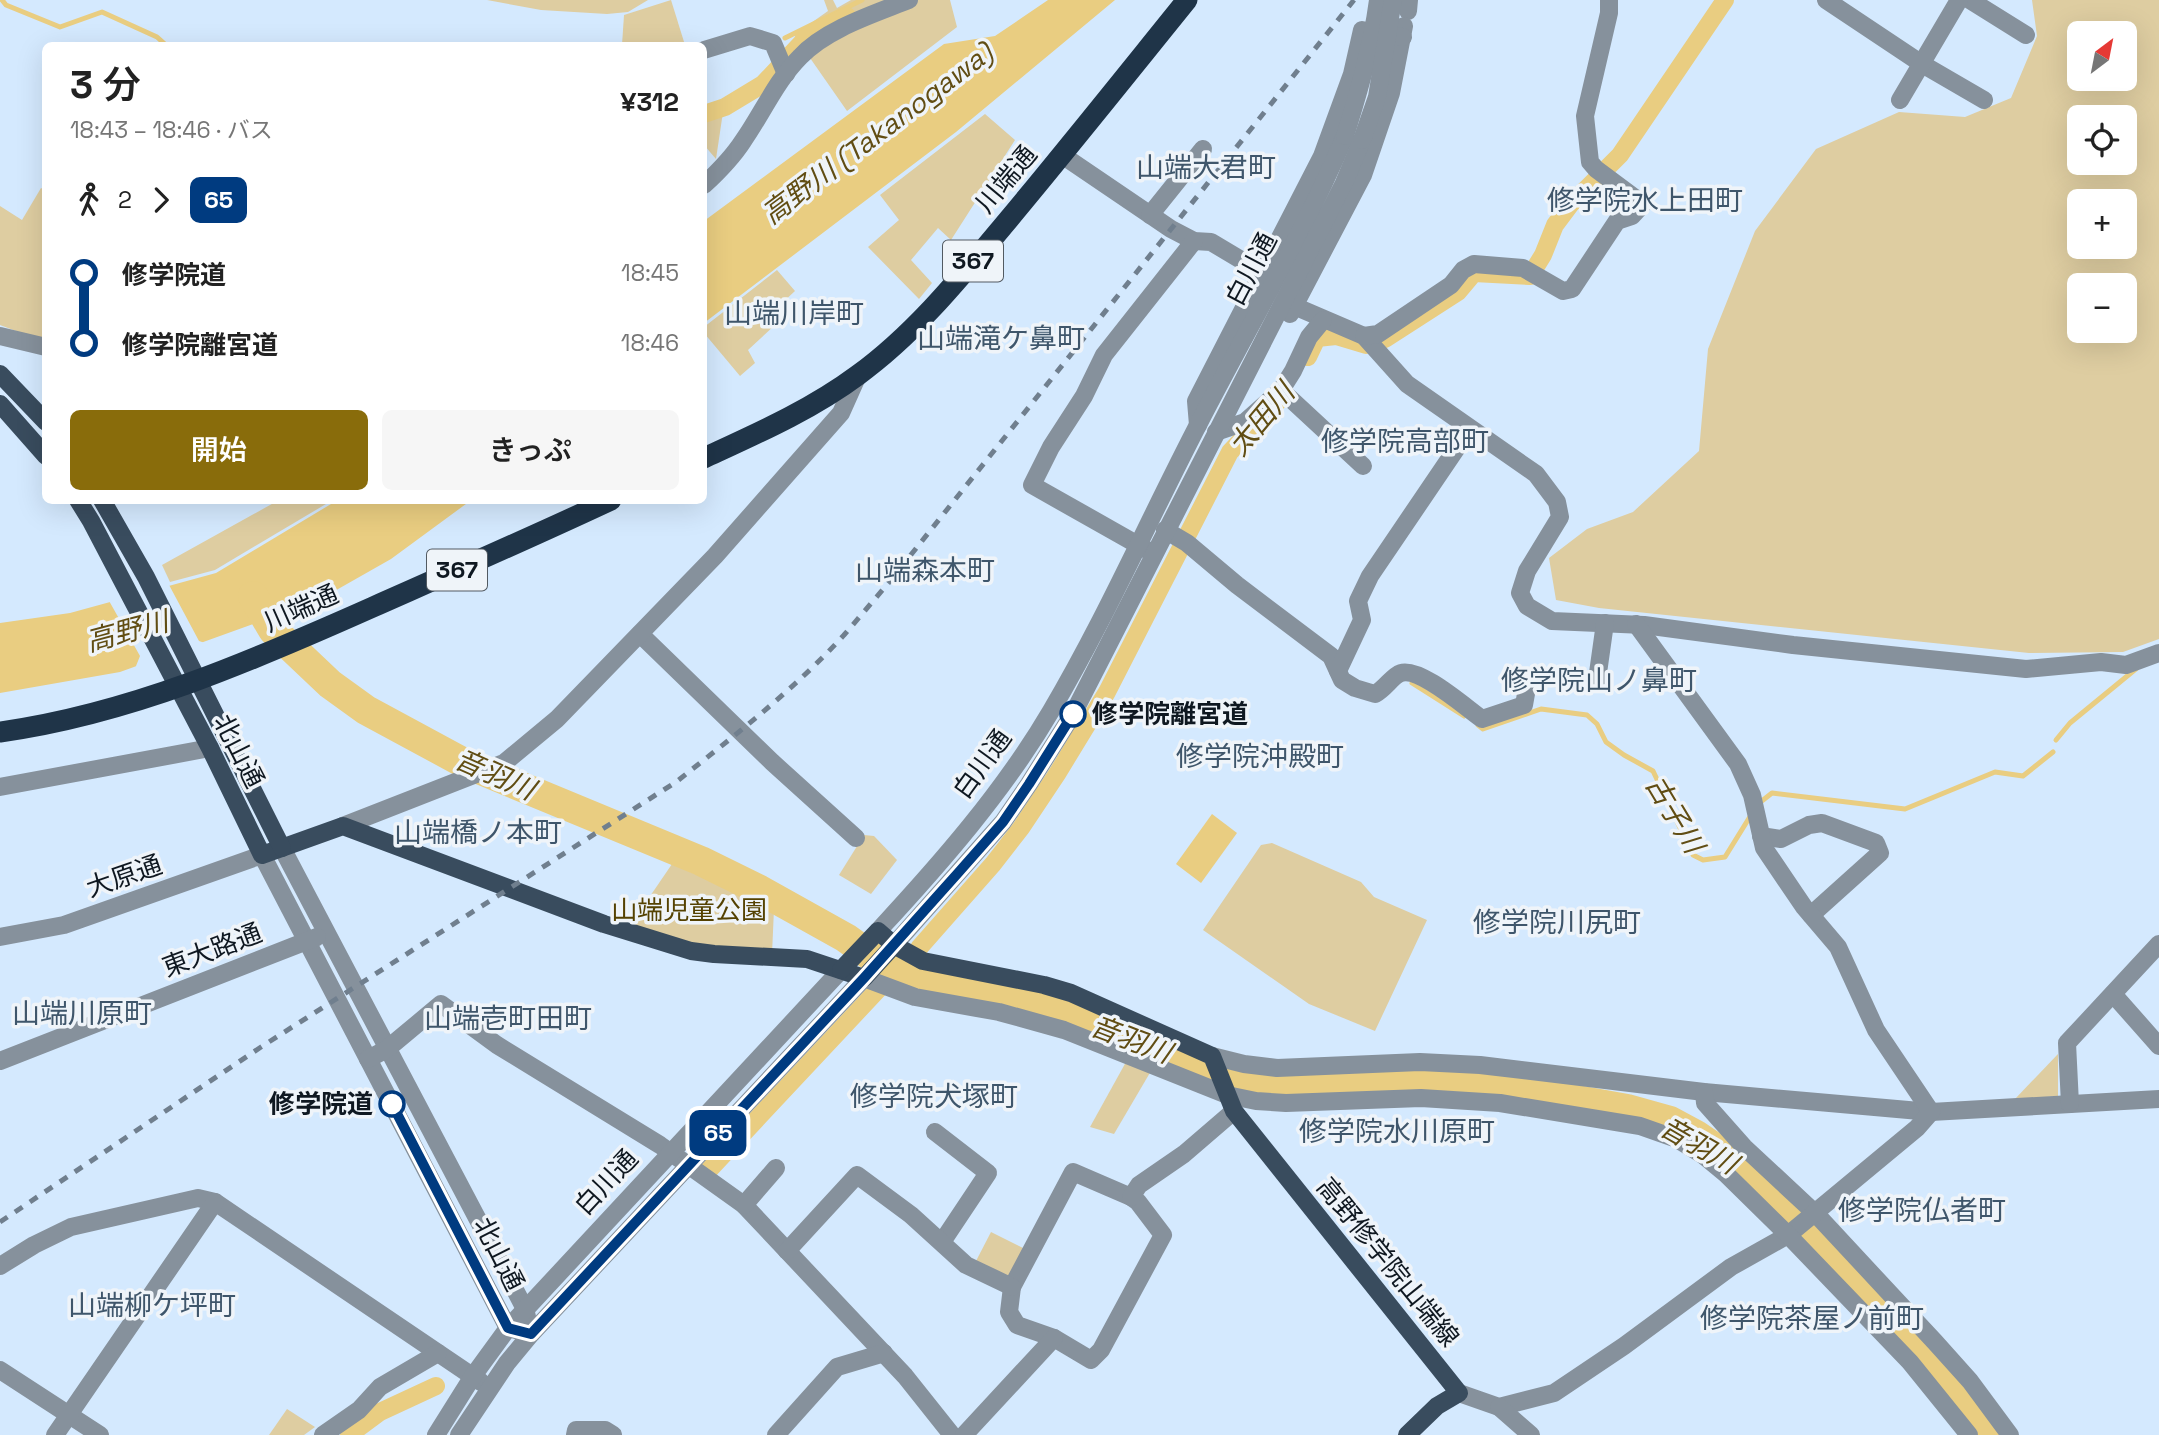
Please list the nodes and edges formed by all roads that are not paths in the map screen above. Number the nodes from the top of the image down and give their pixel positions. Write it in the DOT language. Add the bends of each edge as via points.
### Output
graph roads {
  1 [pos="909,0"];
  2 [pos="1187,0"];
  3 [pos="1378,0"];
  4 [pos="1609,0"];
  5 [pos="1826,0"];
  6 [pos="1959,0"];
  7 [pos="1970,0"];
  8 [pos="1404,13"];
  9 [pos="2026,35"];
  10 [pos="707,49"];
  11 [pos="1922,64"];
  12 [pos="782,65"];
  13 [pos="1900,100"];
  14 [pos="1984,100"];
  15 [pos="1354,138"];
  16 [pos="1203,149"];
  17 [pos="1062,155"];
  18 [pos="707,182"];
  19 [pos="1150,215"];
  20 [pos="1194,241"];
  21 [pos="1263,273"];
  22 [pos="1294,306"];
  23 [pos="1323,320"];
  24 [pos="1364,336"];
  25 [pos="0,337"];
  26 [pos="42,347"];
  27 [pos="0,374"];
  28 [pos="858,375"];
  29 [pos="1281,390"];
  30 [pos="0,404"];
  31 [pos="42,418"];
  32 [pos="1198,425"];
  33 [pos="1223,430"];
  34 [pos="1469,430"];
  35 [pos="42,451"];
  36 [pos="707,457"];
  37 [pos="1363,466"];
  38 [pos="81,504"];
  39 [pos="104,504"];
  40 [pos="602,504"];
  41 [pos="1178,537"];
  42 [pos="1145,550"];
  43 [pos="1605,623"];
  44 [pos="1636,624"];
  45 [pos="640,634"];
  46 [pos="2159,653"];
  47 [pos="1338,671"];
  48 [pos="195,673"];
  49 [pos="174,681"];
  50 [pos="0,732"];
  51 [pos="210,748"];
  52 [pos="0,787"];
  53 [pos="343,826"];
  54 [pos="1761,836"];
  55 [pos="856,838"];
  56 [pos="282,848"];
  57 [pos="262,855"];
  58 [pos="1811,915"];
  59 [pos="326,933"];
  60 [pos="874,935"];
  61 [pos="0,937"];
  62 [pos="307,941"];
  63 [pos="2159,944"];
  64 [pos="890,949"];
  65 [pos="846,964"];
  66 [pos="875,979"];
  67 [pos="2113,993"];
  68 [pos="2159,1046"];
  69 [pos="387,1049"];
  70 [pos="368,1059"];
  71 [pos="1214,1059"];
  72 [pos="0,1062"];
  73 [pos="1704,1092"];
  74 [pos="1229,1098"];
  75 [pos="2159,1099"];
  76 [pos="2070,1104"];
  77 [pos="1931,1112"];
  78 [pos="935,1132"];
  79 [pos="670,1152"];
  80 [pos="687,1165"];
  81 [pos="776,1168"];
  82 [pos="1131,1197"];
  83 [pos="215,1202"];
  84 [pos="744,1205"];
  85 [pos="1815,1214"];
  86 [pos="1788,1235"];
  87 [pos="942,1242"];
  88 [pos="787,1251"];
  89 [pos="0,1266"];
  90 [pos="1012,1287"];
  91 [pos="525,1309"];
  92 [pos="508,1328"];
  93 [pos="531,1334"];
  94 [pos="1054,1338"];
  95 [pos="438,1353"];
  96 [pos="884,1353"];
  97 [pos="0,1370"];
  98 [pos="473,1376"];
  99 [pos="490,1388"];
  100 [pos="1459,1394"];
  101 [pos="1499,1406"];
  102 [pos="69,1414"];
  103 [pos="1995,1416"];
  104 [pos="55,1435"];
  105 [pos="100,1435"];
  106 [pos="323,1435"];
  107 [pos="436,1435"];
  108 [pos="460,1435"];
  109 [pos="575,1435"];
  110 [pos="613,1435"];
  111 [pos="776,1435"];
  112 [pos="952,1435"];
  113 [pos="964,1435"];
  114 [pos="1407,1435"];
  115 [pos="1531,1435"];
  116 [pos="1969,1435"];
  117 [pos="2010,1435"];
  1 -- 12 [label="street" via="840,28"];
  2 -- 17 [label="highway, 川端通 / 367"];
  3 -- 15 [label="street, 白川通, bridge"];
  4 -- 24 [label="street" via="1585,116 1590,162 1643,204 1632,216 1617,221 1572,289 1563,291 1523,268 1474,264 1378,334"];
  5 -- 11 [label="street"];
  6 -- 11 [label="street"];
  7 -- 9 [label="street"];
  8 -- 15 [label="street, 白川通, bridge" via="1377,97"];
  8 -- 21 [label="street" via="1362,30 1331,135"];
  8 -- 22 [label="street" via="1391,93 1363,175"];
  10 -- 12 [label="street" via="750,36 773,43"];
  11 -- 13 [label="street"];
  11 -- 14 [label="street"];
  12 -- 18 [label="street" via="742,143"];
  15 -- 32 [label="street, 白川通"];
  15 -- 33 [label="street, 白川通" via="1344,183"];
  16 -- 19 [label="street"];
  17 -- 19 [label="street"];
  17 -- 28 [label="highway, 川端通 / 367" via="915,326"];
  19 -- 20 [label="street"];
  20 -- 21 [label="street" via="1211,242"];
  20 -- 42 [label="street" via="1104,355 1032,485"];
  21 -- 32 [label="street" via="1196,401"];
  22 -- 23 [label="street"];
  22 -- 33 [label="street"];
  23 -- 24 [label="street"];
  23 -- 29 [label="street"];
  24 -- 34 [label="street" via="1407,384"];
  25 -- 26 [label="street"];
  27 -- 31 [label="main road"];
  28 -- 36 [label="highway, 川端通 / 367" via="776,425"];
  28 -- 45 [label="street" via="841,414"];
  29 -- 33 [label="street" via="1245,422"];
  29 -- 37 [label="street"];
  30 -- 35 [label="main road"];
  32 -- 42 [label="street, 白川通"];
  33 -- 41 [label="street, 白川通"];
  34 -- 43 [label="street" via="1536,474 1557,502 1560,517 1527,571 1520,593 1527,606 1552,621"];
  34 -- 47 [label="street" via="1370,576 1358,601 1362,620"];
  38 -- 49 [label="main road, 北山通"];
  39 -- 48 [label="main road, 北山通"];
  40 -- 48 [label="highway, 川端通 / 367" via="303,640"];
  41 -- 42 [label="street, 白川通"];
  41 -- 47 [label="street" via="1331,656"];
  42 -- 60 [label="street, 白川通" via="1051,712 1009,774 934,870"];
  42 -- 64 [label="street, 白川通" via="1073,714 1029,784 1003,822"];
  43 -- 44 [label="street"];
  43 -- 47 [label="street" via="1597,680 1530,677 1524,705 1482,719 1421,675 1403,672 1375,694 1342,680"];
  44 -- 46 [label="street" via="2026,669 2101,662 2126,665"];
  44 -- 54 [label="street" via="1738,764 1752,795"];
  45 -- 53 [label="street" via="557,719 504,763"];
  45 -- 55 [label="street"];
  48 -- 49 [label="highway, 川端通 / 367"];
  48 -- 56 [label="main road, 北山通"];
  49 -- 50 [label="highway, 川端通 / 367" via="50,725"];
  49 -- 51 [label="main road, 北山通"];
  51 -- 52 [label="street"];
  51 -- 57 [label="main road, 北山通"];
  53 -- 56 [label="main road"];
  53 -- 65 [label="main road" via="691,951"];
  54 -- 58 [label="street" via="1764,848"];
  54 -- 58 [label="street" via="1781,839 1809,825 1822,824 1877,843 1880,853"];
  56 -- 57 [label="main road"];
  56 -- 59 [label="street, 北山通"];
  57 -- 61 [label="street, 大原通" via="64,925"];
  57 -- 62 [label="street, 北山通"];
  58 -- 77 [label="street" via="1838,947 1876,1030"];
  59 -- 62 [label="street, 東大路通"];
  59 -- 69 [label="street, 北山通"];
  60 -- 64 [label="main road"];
  60 -- 65 [label="main road, 白川通"];
  62 -- 70 [label="street, 北山通"];
  62 -- 72 [label="street, 東大路通"];
  63 -- 67 [label="street"];
  64 -- 66 [label="main road, 白川通"];
  64 -- 71 [label="main road" via="923,961 1071,993"];
  65 -- 66 [label="main road"];
  65 -- 79 [label="street, 白川通"];
  66 -- 74 [label="street" via="915,997 999,1012 1064,1030"];
  66 -- 80 [label="street, 白川通"];
  67 -- 68 [label="street"];
  67 -- 76 [label="street" via="2067,1043"];
  69 -- 70 [label="street"];
  69 -- 79 [label="street" via="441,1004 497,1045"];
  69 -- 91 [label="street, 北山通"];
  70 -- 92 [label="street, 北山通"];
  71 -- 73 [label="street" via="1277,1068 1420,1062 1480,1065"];
  71 -- 74 [label="main road, 高野修学院山端線"];
  73 -- 77 [label="street"];
  73 -- 85 [label="street" via="1705,1103 1744,1147"];
  74 -- 82 [label="street" via="1184,1154 1139,1185"];
  74 -- 86 [label="street" via="1286,1103 1467,1100 1640,1126 1677,1139 1703,1155"];
  74 -- 100 [label="main road, 高野修学院山端線"];
  75 -- 76 [label="street"];
  76 -- 77 [label="street"];
  77 -- 85 [label="street"];
  78 -- 87 [label="street" via="988,1173"];
  79 -- 80 [label="street"];
  79 -- 91 [label="street, 白川通"];
  80 -- 84 [label="street"];
  80 -- 93 [label="street, 白川通"];
  81 -- 84 [label="street"];
  82 -- 90 [label="street" via="1073,1172"];
  82 -- 94 [label="street" via="1163,1235 1101,1350 1091,1360"];
  83 -- 89 [label="street" via="198,1198 71,1227"];
  83 -- 95 [label="street"];
  83 -- 102 [label="street"];
  84 -- 88 [label="street"];
  85 -- 86 [label="street"];
  85 -- 103 [label="street" via="1952,1362"];
  86 -- 101 [label="street" via="1731,1266 1554,1393"];
  86 -- 116 [label="street" via="1910,1362"];
  87 -- 88 [label="street" via="857,1175"];
  87 -- 90 [label="street" via="966,1265"];
  88 -- 96 [label="street"];
  90 -- 94 [label="street" via="1009,1312 1017,1325"];
  91 -- 92 [label="street, 白川通"];
  91 -- 93 [label="street, 北山通"];
  92 -- 93 [label="street, 北山通"];
  92 -- 98 [label="street, 白川通"];
  93 -- 99 [label="street, 白川通"];
  94 -- 113 [label="street"];
  95 -- 98 [label="street"];
  95 -- 106 [label="street" via="380,1387 359,1410"];
  96 -- 111 [label="street" via="837,1367"];
  96 -- 112 [label="street"];
  97 -- 102 [label="street"];
  98 -- 99 [label="street"];
  98 -- 107 [label="street, 白川通"];
  99 -- 108 [label="street, 白川通"];
  100 -- 101 [label="street"];
  100 -- 114 [label="main road" via="1437,1406"];
  101 -- 115 [label="street"];
  102 -- 104 [label="street"];
  102 -- 105 [label="street"];
  103 -- 116 [label="street"];
  103 -- 117 [label="street"];
  109 -- 110 [label="street" via="576,1430 605,1430"];
}
